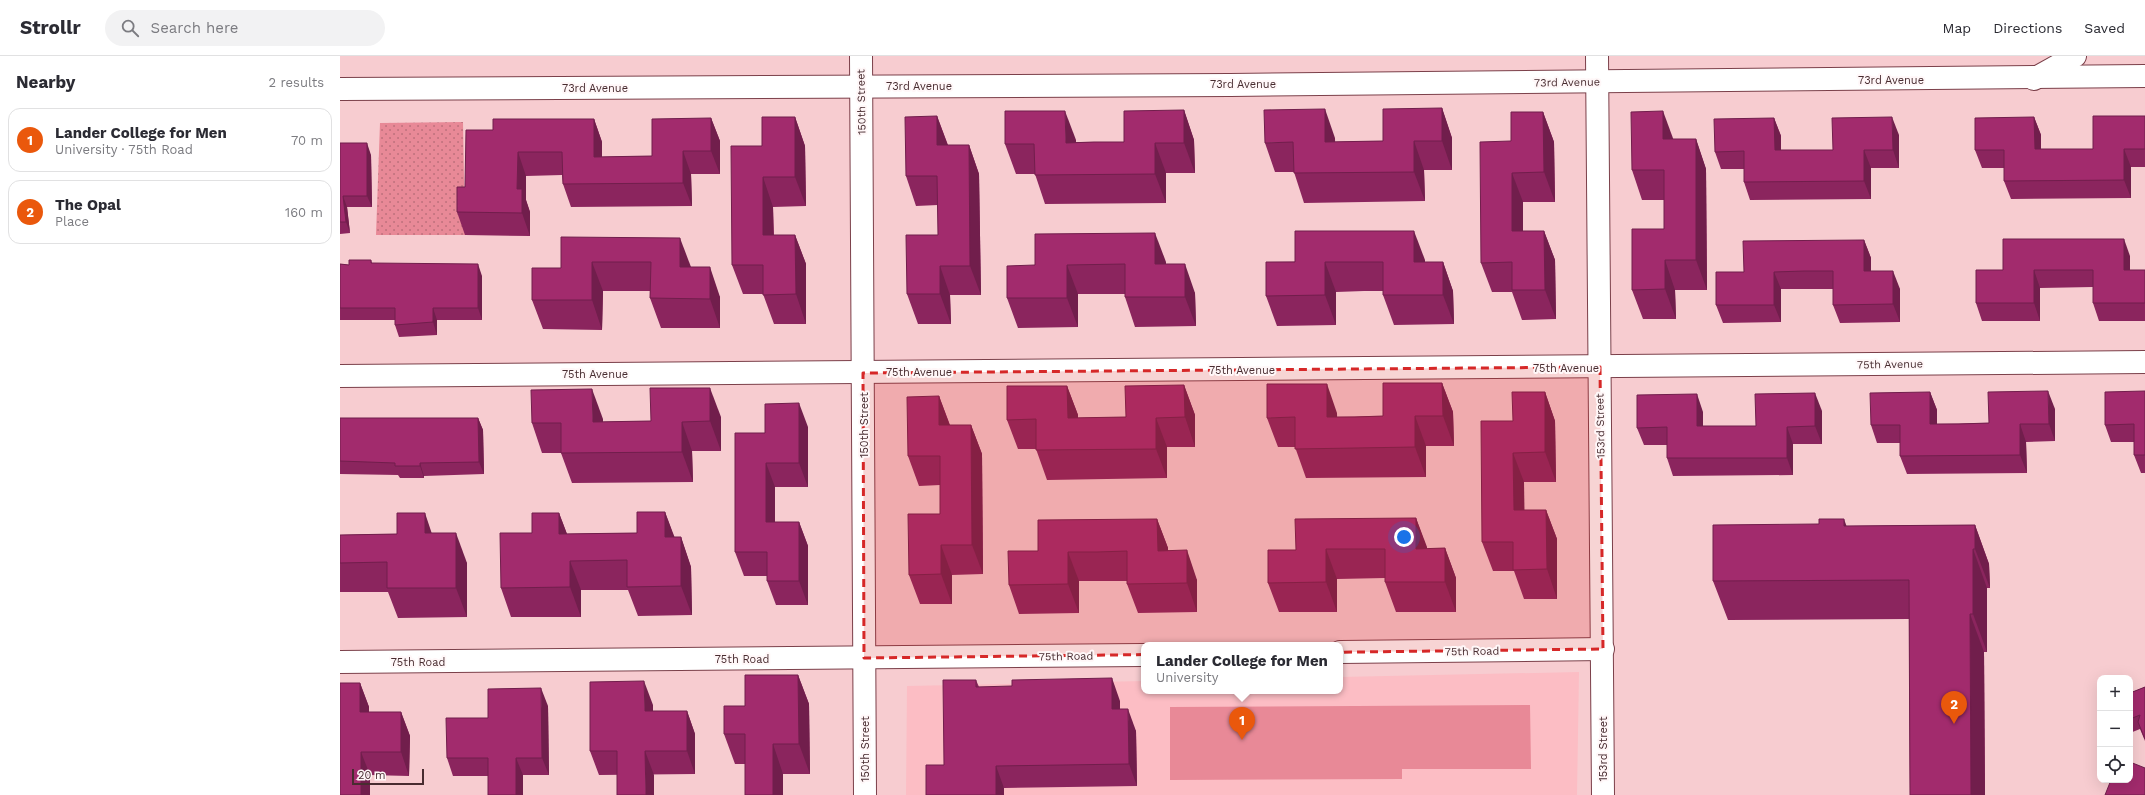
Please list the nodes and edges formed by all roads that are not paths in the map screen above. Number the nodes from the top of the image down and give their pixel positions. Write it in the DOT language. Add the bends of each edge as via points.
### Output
graph roads {
  1 [pos="861,56"];
  2 [pos="1597,56"];
  3 [pos="2075,56"];
  4 [pos="2145,76"];
  5 [pos="2034,79"];
  6 [pos="1597,82"];
  7 [pos="861,86"];
  8 [pos="340,89"];
  9 [pos="2145,362"];
  10 [pos="1600,367"];
  11 [pos="864,372"];
  12 [pos="340,376"];
  13 [pos="1603,649"];
  14 [pos="1343,652"];
  15 [pos="1141,655"];
  16 [pos="864,658"];
  17 [pos="340,662"];
  18 [pos="865,795"];
  19 [pos="1603,795"];
  1 -- 7 [label="street, 150th Street"];
  2 -- 6 [label="street, 153rd Street"];
  3 -- 5 [label="street"];
  4 -- 5 [label="street, 73rd Avenue"];
  5 -- 6 [label="street, 73rd Avenue"];
  6 -- 7 [label="street, 73rd Avenue"];
  6 -- 10 [label="street, 153rd Street"];
  7 -- 8 [label="street, 73rd Avenue"];
  7 -- 11 [label="street, 150th Street"];
  9 -- 10 [label="street, 75th Avenue"];
  10 -- 11 [label="street, 75th Avenue"];
  10 -- 13 [label="street, 153rd Street"];
  11 -- 12 [label="street, 75th Avenue"];
  11 -- 16 [label="street, 150th Street"];
  13 -- 14 [label="street, 75th Road"];
  13 -- 19 [label="street, 153rd Street"];
  15 -- 16 [label="street, 75th Road"];
  16 -- 17 [label="street, 75th Road"];
  16 -- 18 [label="street, 150th Street"];
}
